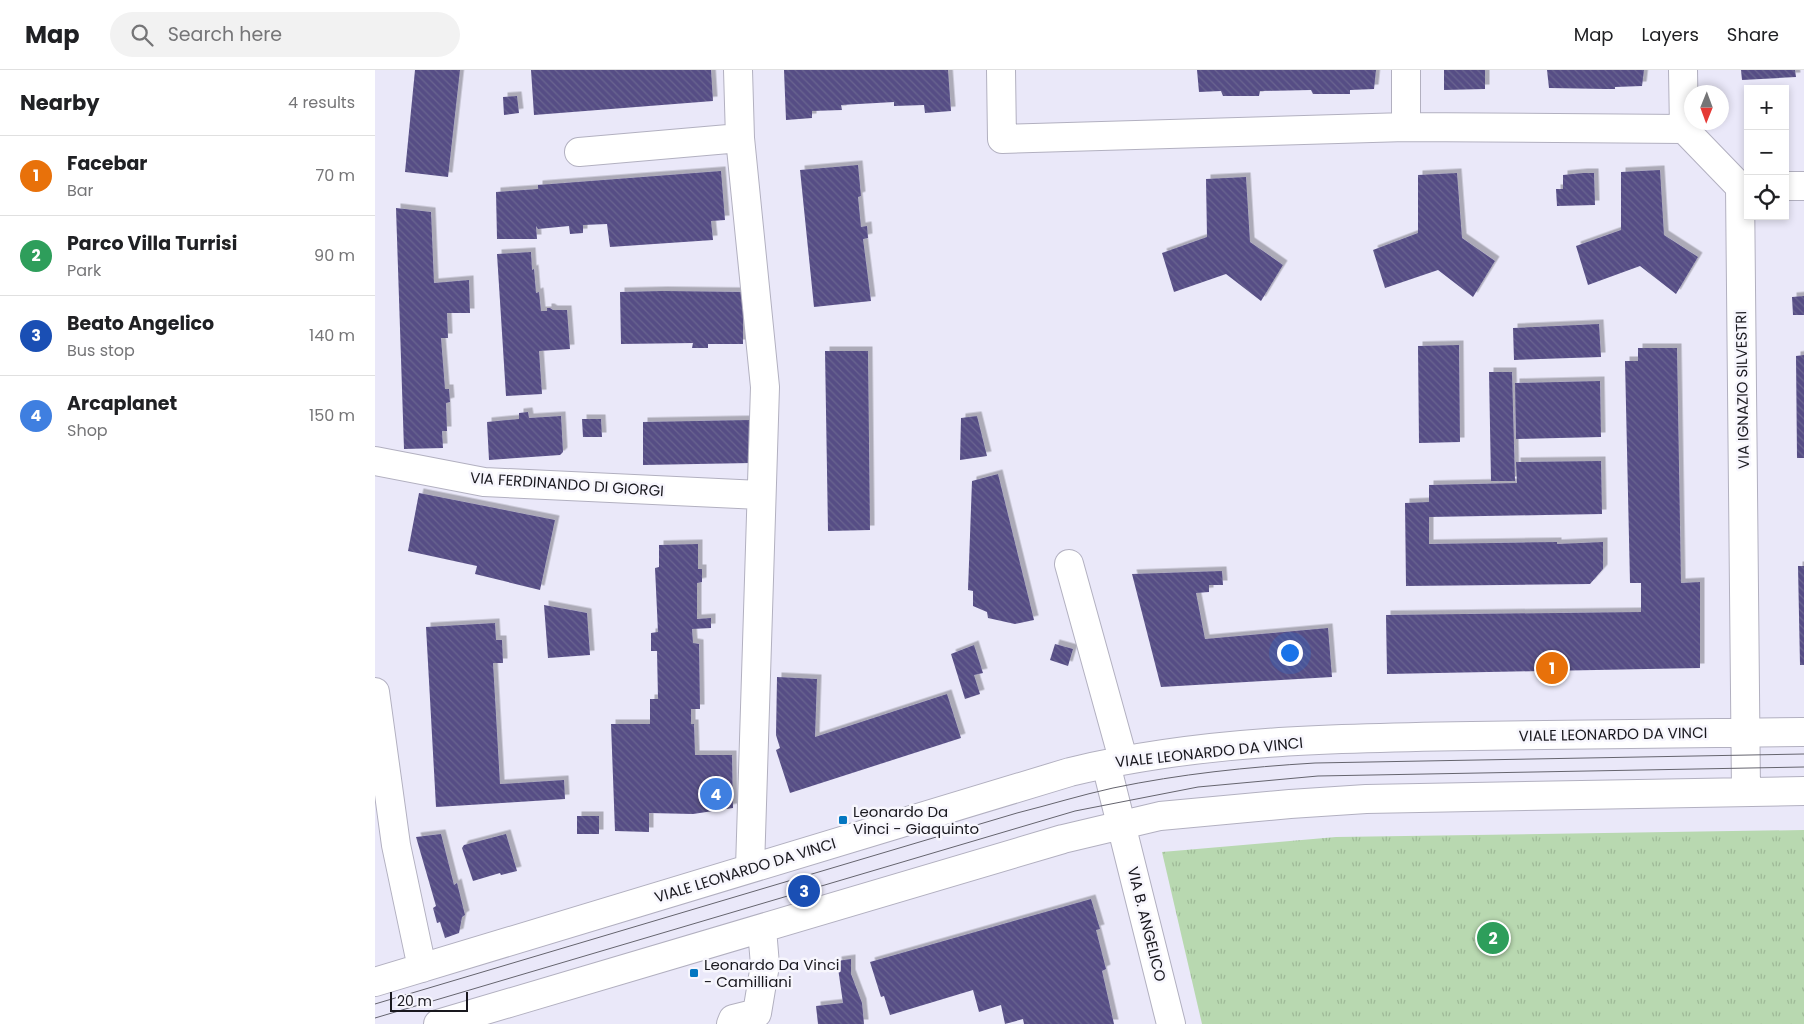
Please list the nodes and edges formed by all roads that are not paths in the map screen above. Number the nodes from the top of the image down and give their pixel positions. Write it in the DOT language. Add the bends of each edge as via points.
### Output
graph roads {
  1 [pos="738,70"];
  2 [pos="1001,70"];
  3 [pos="1406,70"];
  4 [pos="1683,70"];
  5 [pos="1406,127"];
  6 [pos="1684,129"];
  7 [pos="1685,130"];
  8 [pos="740,138"];
  9 [pos="579,152"];
  10 [pos="1789,186"];
  11 [pos="1804,186"];
  12 [pos="1744,187"];
  13 [pos="1744,220"];
  14 [pos="375,461"];
  15 [pos="760,495"];
  16 [pos="1069,564"];
  17 [pos="375,692"];
  18 [pos="1746,732"];
  19 [pos="1804,732"];
  20 [pos="1115,761"];
  21 [pos="1804,791"];
  22 [pos="1746,792"];
  23 [pos="1122,823"];
  24 [pos="751,868"];
  25 [pos="762,929"];
  26 [pos="422,968"];
  27 [pos="375,982"];
  28 [pos="438,1024"];
  29 [pos="731,1024"];
  30 [pos="1171,1024"];
  1 -- 8 [label="street"];
  2 -- 5 [label="street" via="1002,138"];
  3 -- 5 [label="street"];
  4 -- 6 [label="street"];
  5 -- 6 [label="street"];
  7 -- 12 [label="street, VIA IGNAZIO SILVESTRI"];
  8 -- 9 [label="street"];
  8 -- 15 [label="street" via="765,387"];
  10 -- 11 [label="street"];
  13 -- 18 [label="street, VIA IGNAZIO SILVESTRI"];
  14 -- 15 [label="street, VIA FERDINANDO DI GIORGI" via="484,482"];
  15 -- 24 [label="street"];
  16 -- 20 [label="street, VIA B. ANGELICO"];
  17 -- 26 [label="street" via="395,845"];
  18 -- 19 [label="street, VIALE LEONARDO DA VINCI"];
  18 -- 20 [label="street, VIALE LEONARDO DA VINCI" via="1359,737"];
  18 -- 22 [label="street, VIA IGNAZIO SILVESTRI"];
  20 -- 23 [label="street, VIA B. ANGELICO"];
  20 -- 24 [label="street, VIALE LEONARDO DA VINCI"];
  21 -- 22 [label="street"];
  22 -- 23 [label="street" via="1366,799 1220,810"];
  23 -- 25 [label="street"];
  23 -- 30 [label="street, VIA B. ANGELICO"];
  24 -- 26 [label="street, VIALE LEONARDO DA VINCI"];
  25 -- 28 [label="street"];
  25 -- 29 [label="street" via="765,965 757,1013 733,1019"];
  26 -- 27 [label="street, VIALE LEONARDO DA VINCI"];
}
